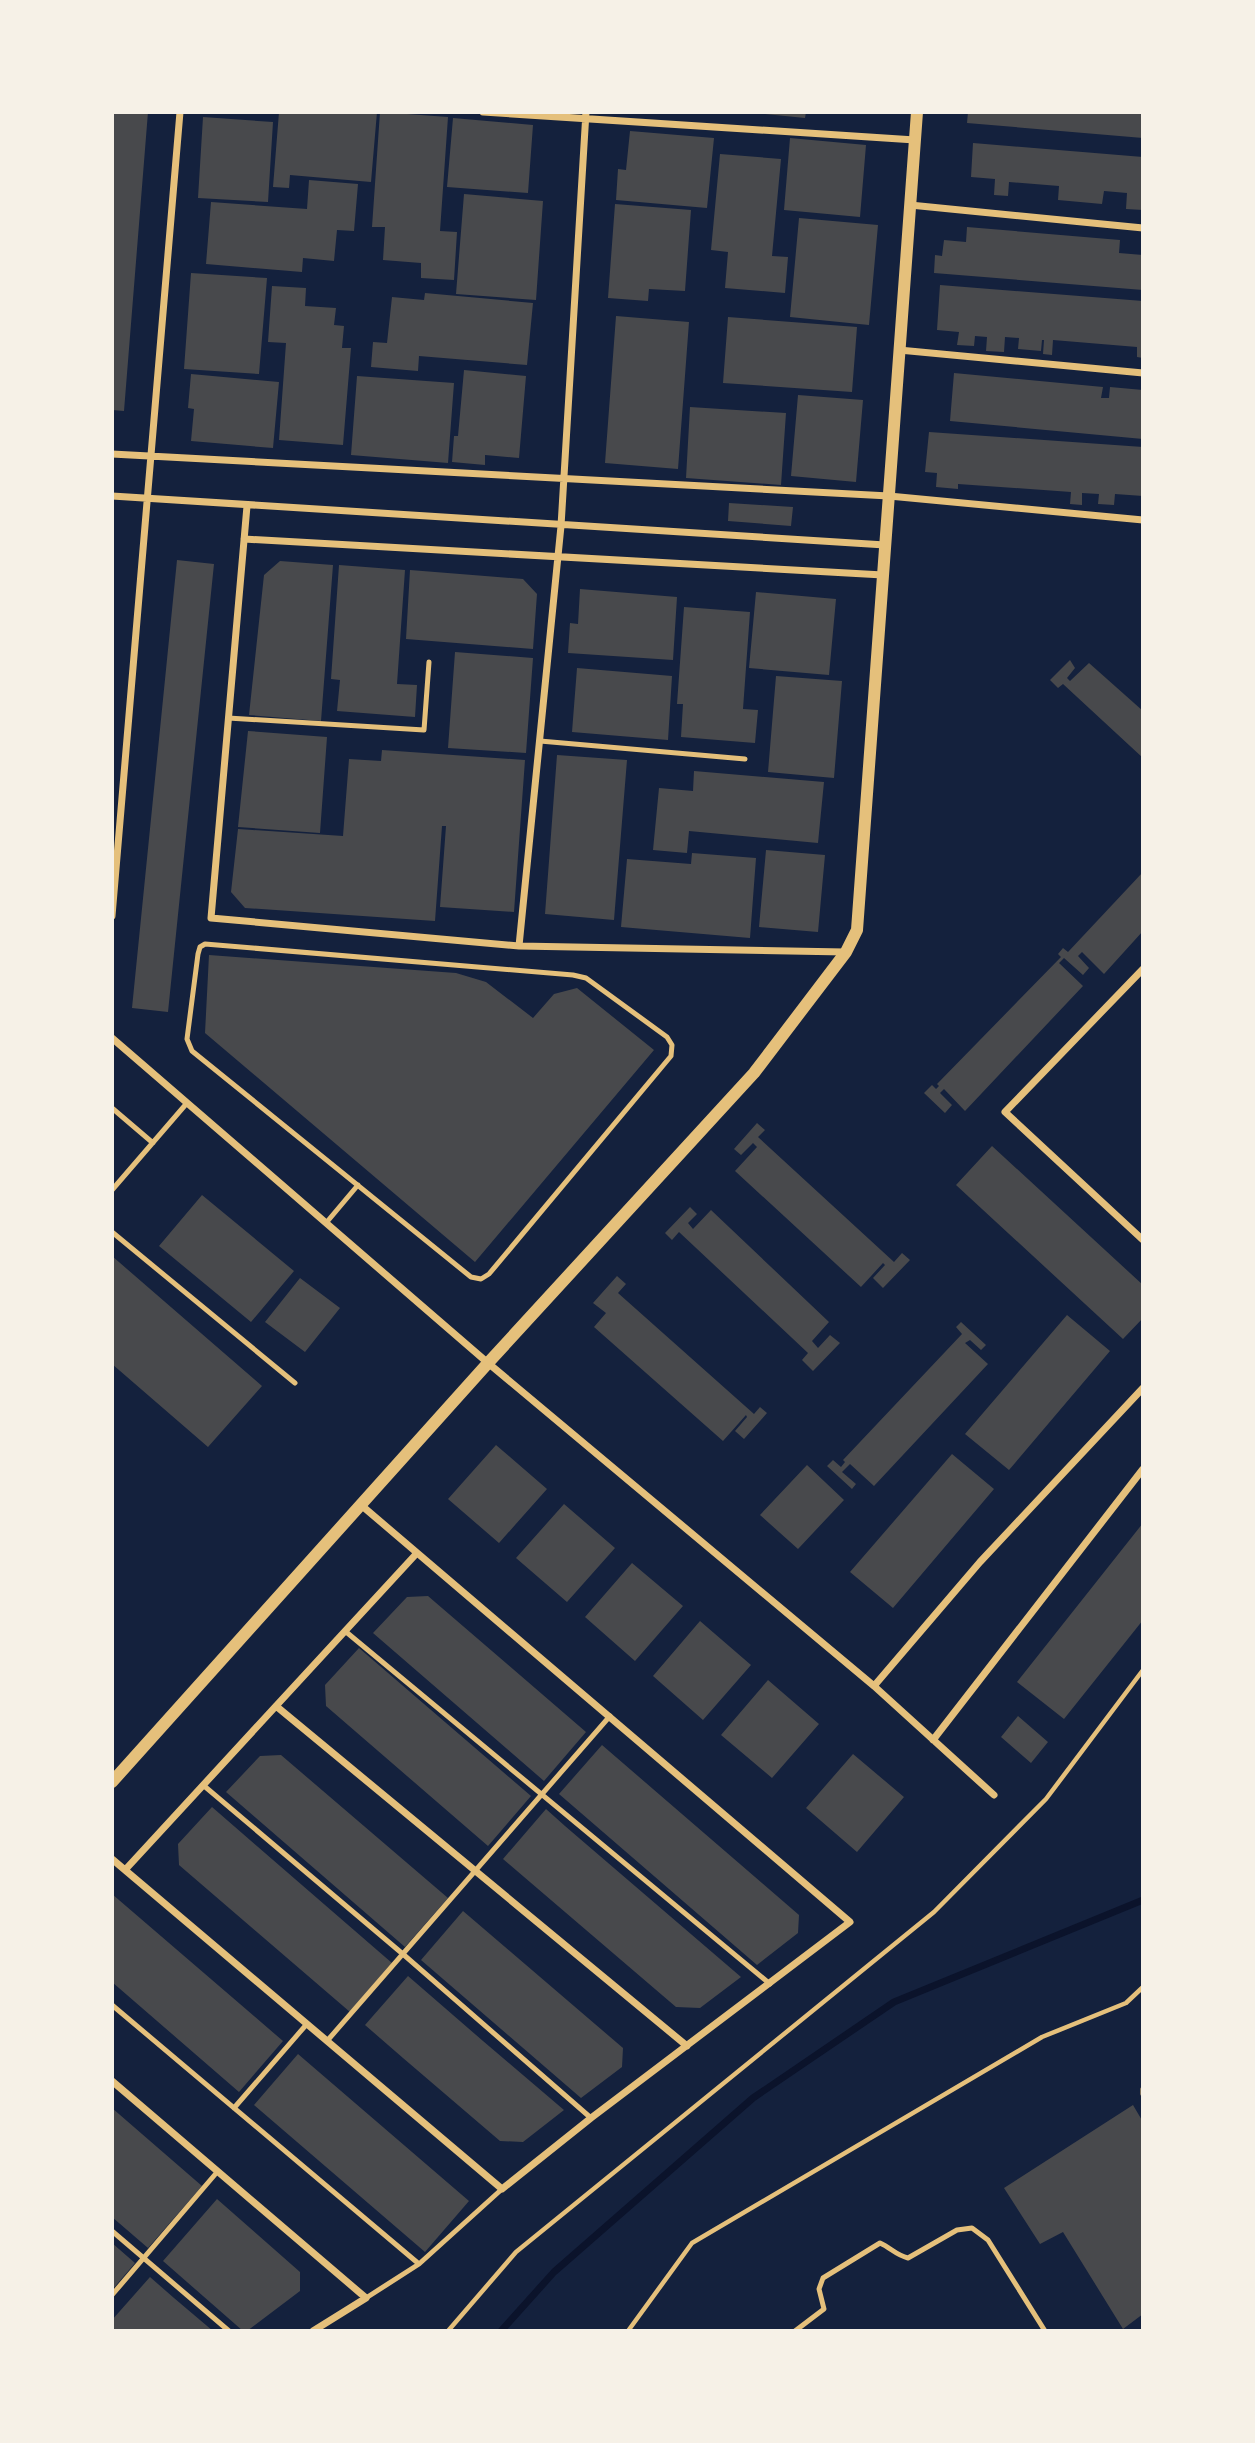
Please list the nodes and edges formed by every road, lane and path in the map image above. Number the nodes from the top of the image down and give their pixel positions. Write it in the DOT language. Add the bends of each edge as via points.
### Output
graph roads {
  1 [pos="180,112"];
  2 [pos="483,112"];
  3 [pos="917,112"];
  4 [pos="586,115"];
  5 [pos="915,140"];
  6 [pos="910,205"];
  7 [pos="1143,228"];
  8 [pos="900,350"];
  9 [pos="1143,373"];
  10 [pos="112,454"];
  11 [pos="151,458"];
  12 [pos="564,480"];
  13 [pos="112,496"];
  14 [pos="889,496"];
  15 [pos="148,499"];
  16 [pos="247,506"];
  17 [pos="1143,520"];
  18 [pos="561,526"];
  19 [pos="244,539"];
  20 [pos="885,545"];
  21 [pos="558,558"];
  22 [pos="883,575"];
  23 [pos="429,662"];
  24 [pos="228,718"];
  25 [pos="540,741"];
  26 [pos="745,759"];
  27 [pos="112,916"];
  28 [pos="519,946"];
  29 [pos="846,952"];
  30 [pos="1143,969"];
  31 [pos="112,1038"];
  32 [pos="187,1103"];
  33 [pos="112,1108"];
  34 [pos="153,1143"];
  35 [pos="358,1185"];
  36 [pos="112,1190"];
  37 [pos="326,1223"];
  38 [pos="112,1232"];
  39 [pos="1143,1240"];
  40 [pos="488,1363"];
  41 [pos="295,1383"];
  42 [pos="1143,1388"];
  43 [pos="1143,1469"];
  44 [pos="361,1504"];
  45 [pos="417,1553"];
  46 [pos="345,1631"];
  47 [pos="1143,1670"];
  48 [pos="874,1686"];
  49 [pos="276,1706"];
  50 [pos="610,1716"];
  51 [pos="933,1740"];
  52 [pos="112,1783"];
  53 [pos="203,1785"];
  54 [pos="543,1793"];
  55 [pos="993,1795"];
  56 [pos="112,1859"];
  57 [pos="125,1870"];
  58 [pos="475,1871"];
  59 [pos="404,1955"];
  60 [pos="770,1984"];
  61 [pos="1143,1987"];
  62 [pos="112,2006"];
  63 [pos="306,2025"];
  64 [pos="327,2041"];
  65 [pos="687,2046"];
  66 [pos="112,2081"];
  67 [pos="234,2108"];
  68 [pos="591,2118"];
  69 [pos="218,2171"];
  70 [pos="502,2189"];
  71 [pos="112,2231"];
  72 [pos="143,2258"];
  73 [pos="419,2264"];
  74 [pos="112,2295"];
  75 [pos="366,2298"];
  76 [pos="229,2331"];
  77 [pos="313,2331"];
  78 [pos="448,2331"];
  79 [pos="628,2331"];
  80 [pos="795,2331"];
  81 [pos="1045,2331"];
  1 -- 11 [label="street"];
  2 -- 4 [label="street"];
  3 -- 5 [label="street"];
  4 -- 5 [label="street"];
  4 -- 12 [label="street"];
  5 -- 6 [label="street"];
  6 -- 7 [label="street"];
  6 -- 8 [label="street"];
  8 -- 9 [label="street"];
  8 -- 14 [label="street"];
  10 -- 11 [label="street"];
  11 -- 12 [label="street"];
  11 -- 15 [label="street"];
  12 -- 14 [label="street"];
  12 -- 18 [label="street"];
  13 -- 15 [label="street"];
  14 -- 17 [label="street"];
  14 -- 20 [label="street"];
  15 -- 16 [label="street"];
  15 -- 27 [label="street"];
  16 -- 18 [label="street"];
  16 -- 19 [label="street"];
  18 -- 20 [label="street"];
  18 -- 21 [label="street"];
  19 -- 21 [label="street"];
  19 -- 24 [label="street"];
  20 -- 22 [label="street"];
  21 -- 22 [label="street"];
  21 -- 25 [label="street"];
  22 -- 29 [label="street" via="858,930"];
  23 -- 24 [label="lane" via="424,730"];
  24 -- 28 [label="street" via="211,918"];
  25 -- 26 [label="lane"];
  25 -- 28 [label="street"];
  28 -- 29 [label="street"];
  29 -- 40 [label="street" via="754,1073"];
  30 -- 39 [label="street" via="1005,1112"];
  31 -- 32 [label="street"];
  32 -- 34 [label="lane"];
  32 -- 37 [label="street"];
  33 -- 34 [label="lane"];
  34 -- 36 [label="lane"];
  35 -- 35 [label="lane" via="192,1051 187,1039 200,947 573,975 586,978 672,1045 671,1056 481,1279 471,1276"];
  35 -- 37 [label="lane"];
  37 -- 40 [label="street"];
  38 -- 41 [label="lane"];
  40 -- 44 [label="street"];
  40 -- 48 [label="street"];
  42 -- 48 [label="street" via="980,1562"];
  43 -- 51 [label="street"];
  44 -- 45 [label="street"];
  44 -- 52 [label="street"];
  45 -- 46 [label="street"];
  45 -- 50 [label="street"];
  46 -- 49 [label="street"];
  46 -- 54 [label="lane"];
  47 -- 78 [label="path" via="1046,1799 933,1912 516,2252"];
  48 -- 51 [label="street"];
  49 -- 53 [label="street"];
  49 -- 58 [label="street"];
  50 -- 54 [label="lane"];
  50 -- 60 [label="street" via="850,1922"];
  51 -- 55 [label="street"];
  53 -- 57 [label="street"];
  53 -- 59 [label="lane"];
  54 -- 58 [label="lane"];
  54 -- 60 [label="lane"];
  56 -- 57 [label="street"];
  57 -- 63 [label="street"];
  58 -- 59 [label="lane"];
  58 -- 65 [label="street"];
  59 -- 64 [label="lane"];
  59 -- 68 [label="lane"];
  60 -- 65 [label="street"];
  61 -- 79 [label="path" via="1126,2003 1042,2037 692,2243"];
  62 -- 67 [label="lane"];
  63 -- 64 [label="street"];
  63 -- 67 [label="lane"];
  64 -- 70 [label="street"];
  65 -- 68 [label="street"];
  66 -- 69 [label="street"];
  67 -- 73 [label="lane"];
  68 -- 70 [label="street"];
  69 -- 72 [label="lane"];
  69 -- 75 [label="street"];
  70 -- 73 [label="lane"];
  71 -- 72 [label="lane"];
  72 -- 74 [label="lane"];
  72 -- 76 [label="lane"];
  73 -- 75 [label="lane"];
  75 -- 77 [label="street"];
  80 -- 81 [label="lane" via="824,2309 819,2288 823,2278 880,2243 908,2258 957,2230 972,2228 988,2239"];
}
